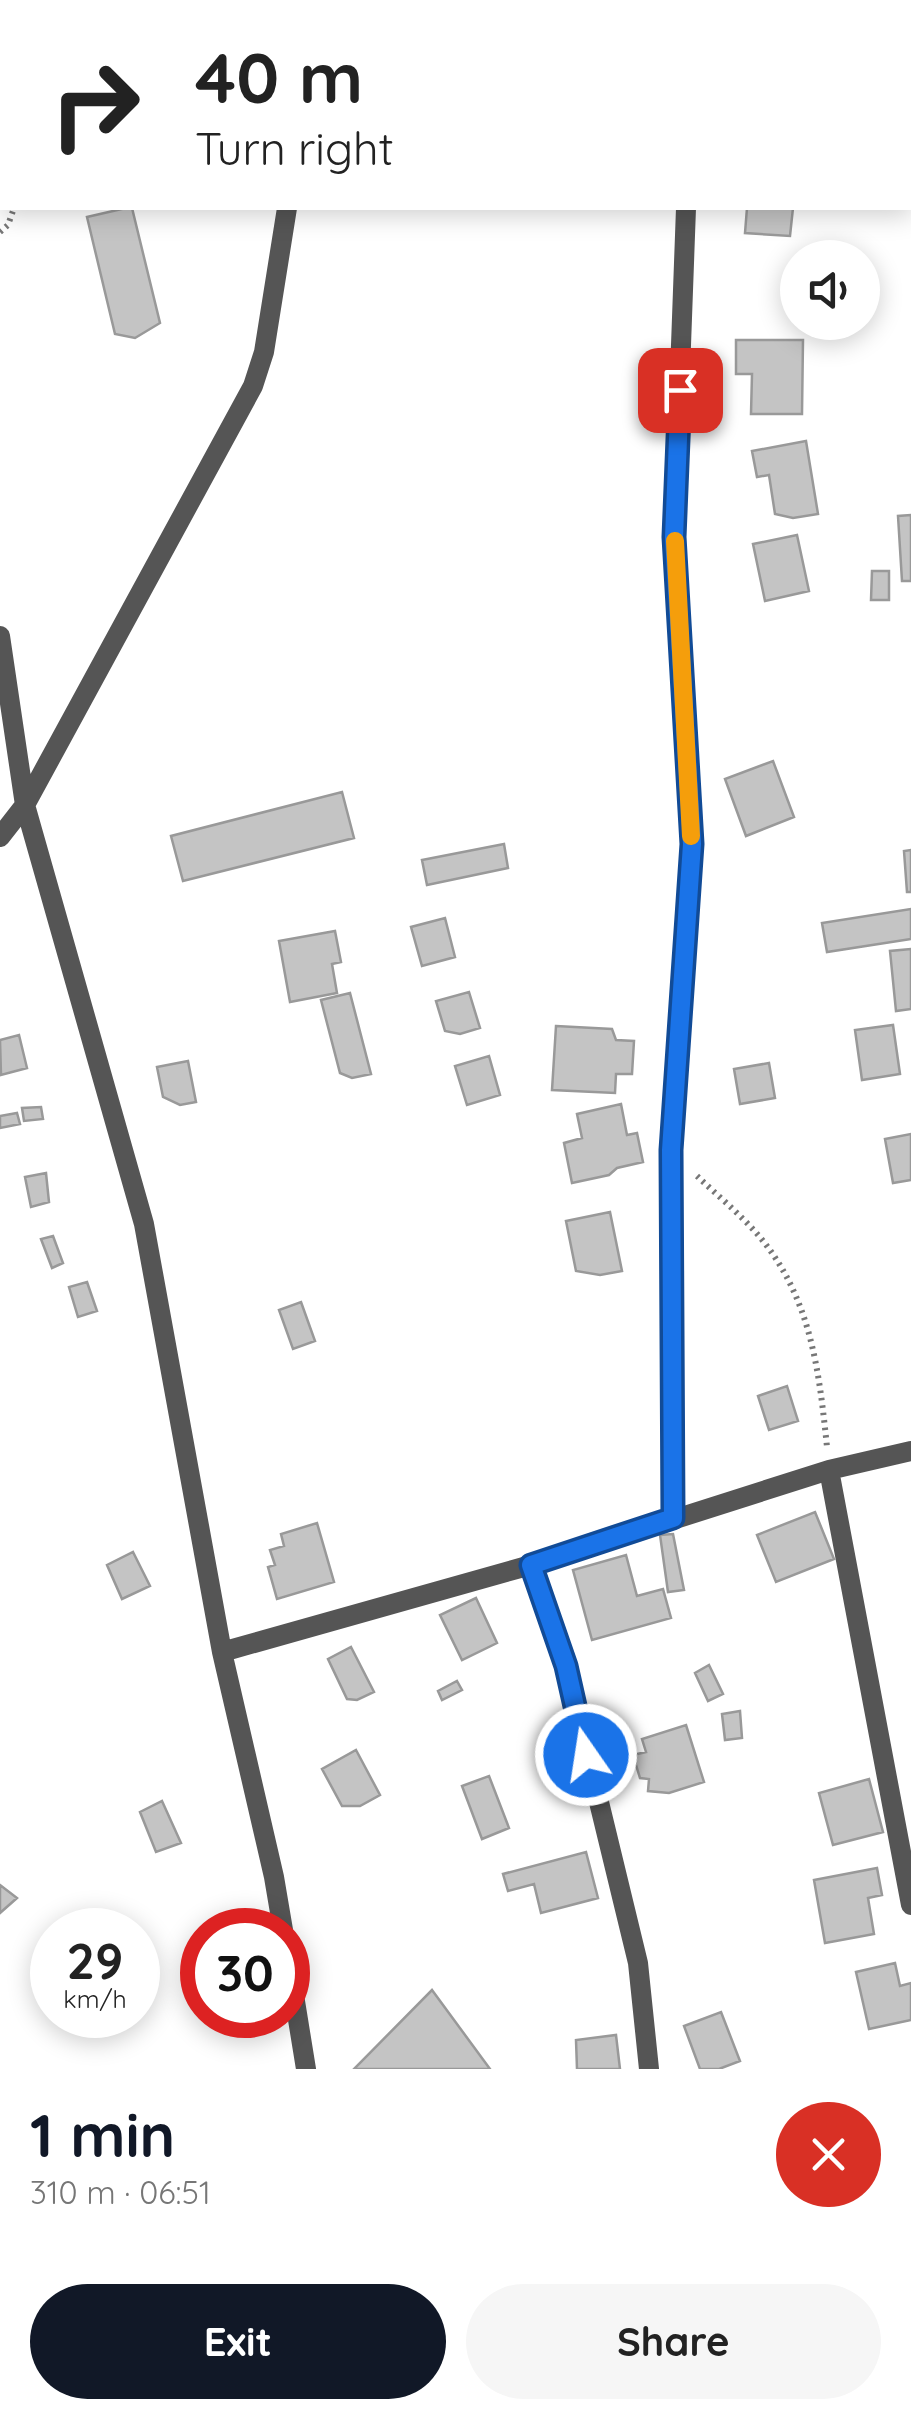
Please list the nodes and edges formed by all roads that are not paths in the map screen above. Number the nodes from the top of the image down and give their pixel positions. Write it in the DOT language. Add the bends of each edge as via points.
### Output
graph roads {
  1 [pos="287,210"];
  2 [pos="686,210"];
  3 [pos="0,636"];
  4 [pos="25,804"];
  5 [pos="0,837"];
  6 [pos="911,1451"];
  7 [pos="829,1470"];
  8 [pos="673,1518"];
  9 [pos="531,1565"];
  10 [pos="222,1652"];
  11 [pos="911,1905"];
  12 [pos="279,1908"];
  13 [pos="301,2038"];
  14 [pos="306,2069"];
  15 [pos="649,2069"];
  1 -- 4 [label="street" via="253,386"];
  2 -- 8 [label="street" via="674,537 692,844 671,1150"];
  3 -- 4 [label="street"];
  4 -- 5 [label="street"];
  4 -- 10 [label="street" via="144,1224"];
  6 -- 7 [label="street"];
  7 -- 8 [label="street"];
  7 -- 11 [label="street"];
  8 -- 9 [label="street"];
  9 -- 10 [label="street"];
  9 -- 15 [label="street" via="566,1666 638,1963"];
  10 -- 12 [label="street"];
  13 -- 14 [label="street"];
}
